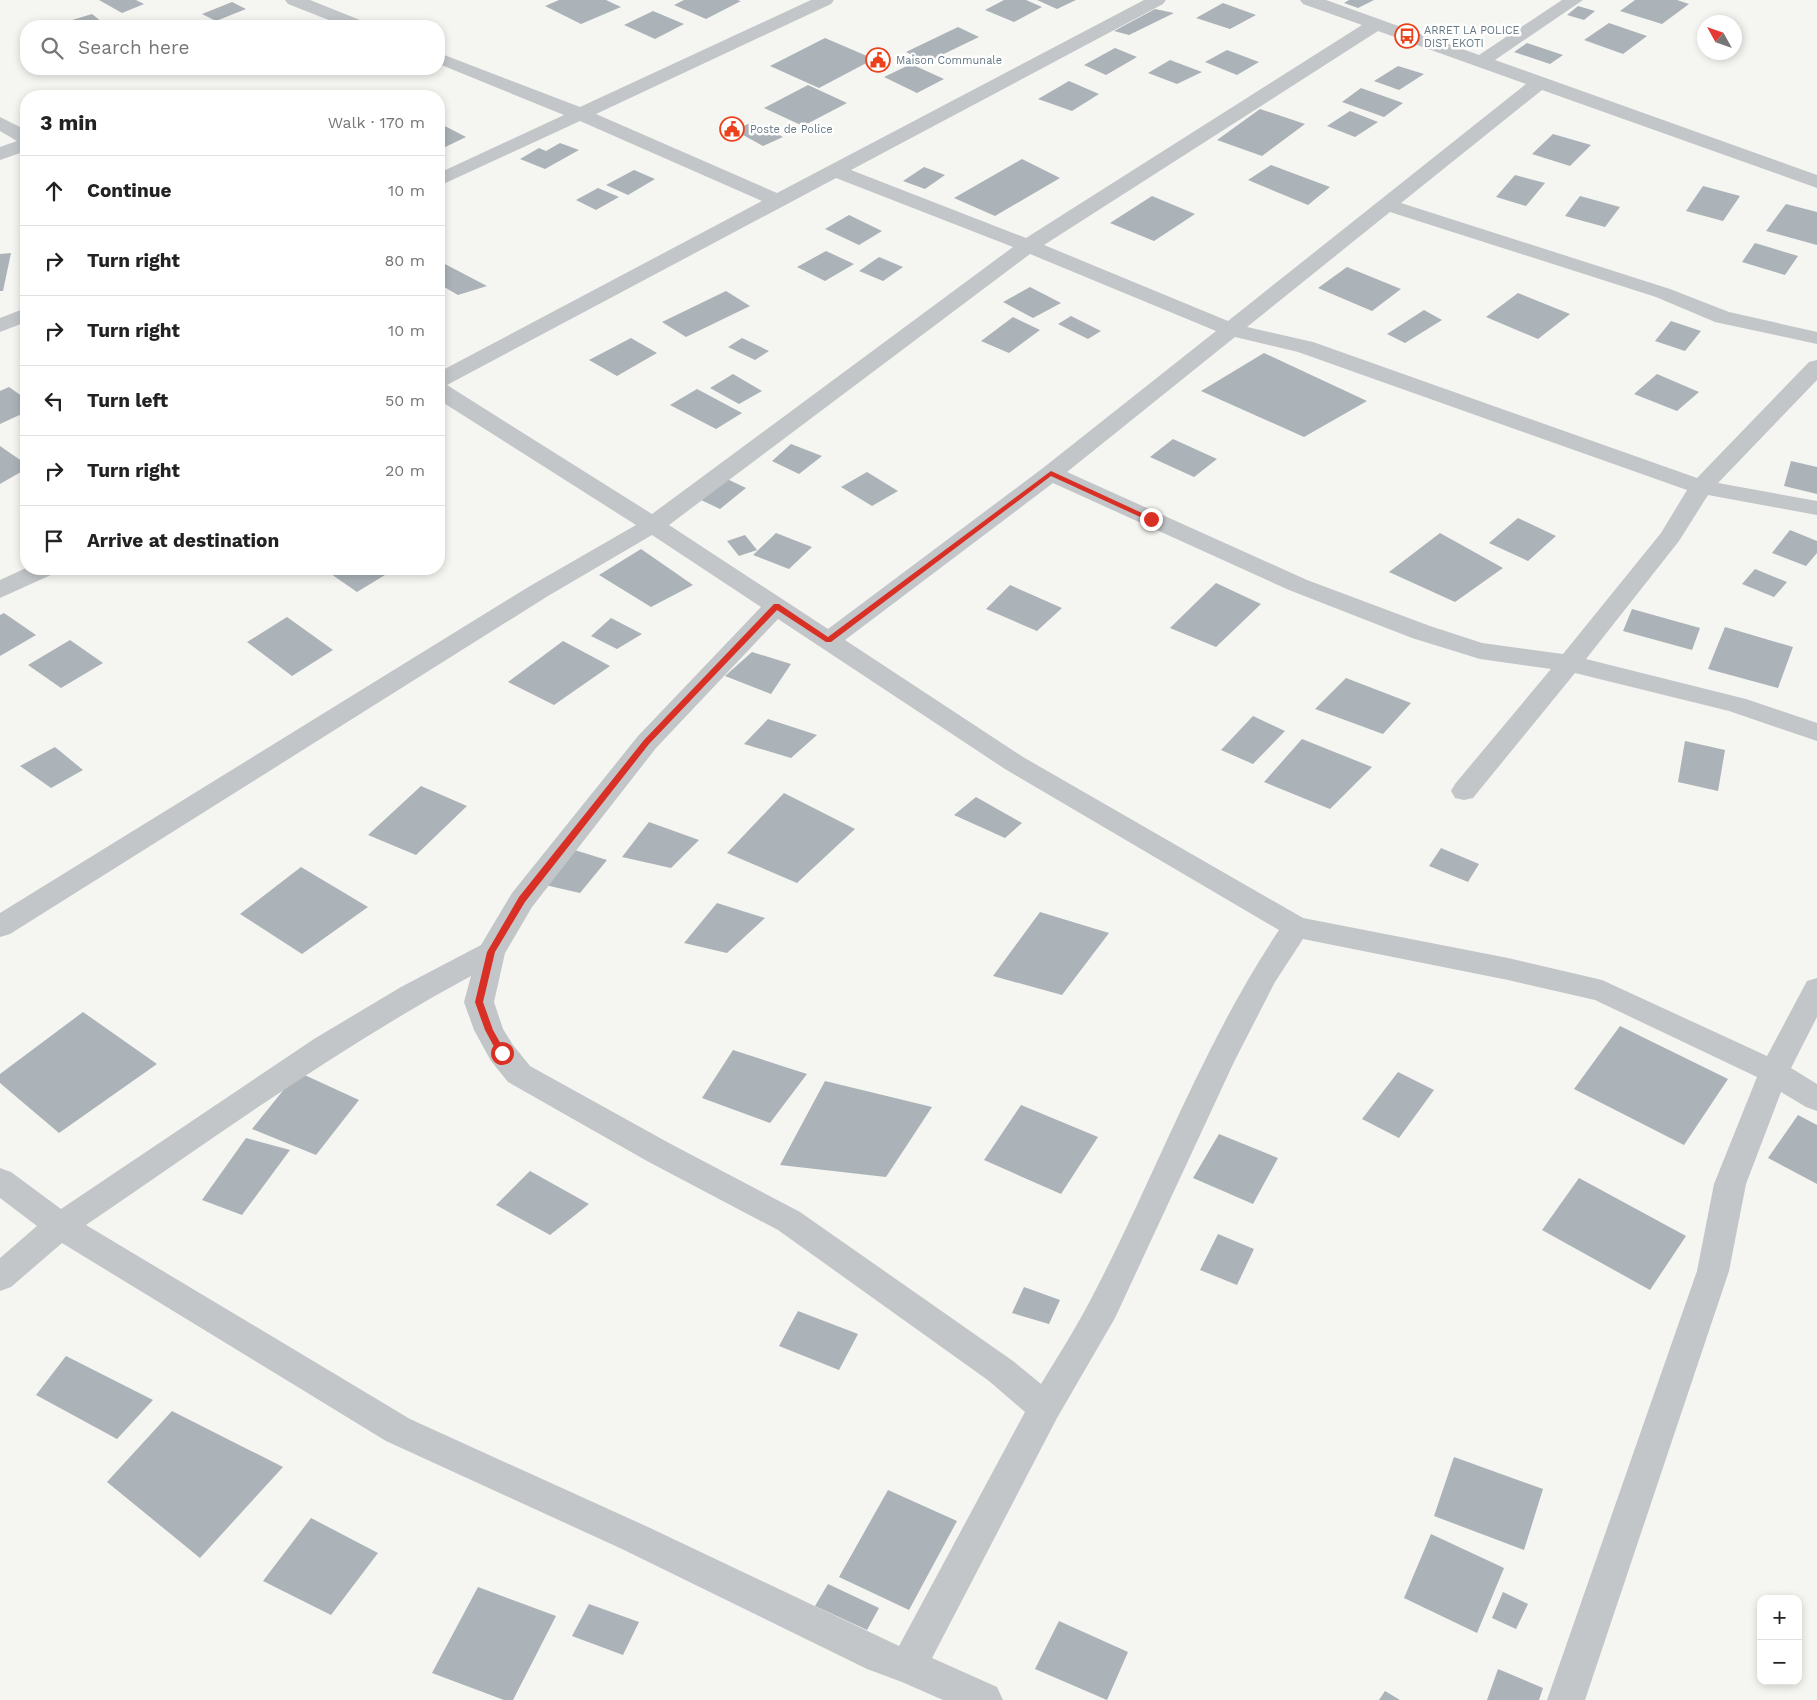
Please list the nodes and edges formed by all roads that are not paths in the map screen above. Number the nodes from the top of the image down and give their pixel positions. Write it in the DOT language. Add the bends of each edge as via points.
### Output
graph roads {
  1 [pos="294,0"];
  2 [pos="825,0"];
  3 [pos="1157,0"];
  4 [pos="1309,0"];
  5 [pos="1574,0"];
  6 [pos="343,20"];
  7 [pos="1376,24"];
  8 [pos="445,60"];
  9 [pos="1480,62"];
  10 [pos="1539,83"];
  11 [pos="582,115"];
  12 [pos="0,124"];
  13 [pos="20,135"];
  14 [pos="20,146"];
  15 [pos="0,154"];
  16 [pos="835,171"];
  17 [pos="445,177"];
  18 [pos="1817,182"];
  19 [pos="778,201"];
  20 [pos="1387,205"];
  21 [pos="1028,246"];
  22 [pos="20,317"];
  23 [pos="0,326"];
  24 [pos="1230,329"];
  25 [pos="1817,338"];
  26 [pos="1817,368"];
  27 [pos="445,378"];
  28 [pos="445,394"];
  29 [pos="1051,473"];
  30 [pos="1701,487"];
  31 [pos="1817,508"];
  32 [pos="653,525"];
  33 [pos="31,575"];
  34 [pos="0,590"];
  35 [pos="776,606"];
  36 [pos="828,641"];
  37 [pos="1569,663"];
  38 [pos="1817,732"];
  39 [pos="1464,791"];
  40 [pos="1296,926"];
  41 [pos="0,927"];
  42 [pos="491,952"];
  43 [pos="1817,989"];
  44 [pos="1774,1072"];
  45 [pos="1817,1100"];
  46 [pos="2,1186"];
  47 [pos="60,1226"];
  48 [pos="0,1277"];
  49 [pos="1045,1408"];
  50 [pos="908,1666"];
  51 [pos="984,1700"];
  52 [pos="1566,1700"];
  1 -- 6 [label="street"];
  2 -- 11 [label="street"];
  3 -- 16 [label="street"];
  4 -- 7 [label="street"];
  5 -- 9 [label="street"];
  7 -- 9 [label="street"];
  7 -- 21 [label="street"];
  8 -- 11 [label="street"];
  9 -- 10 [label="street"];
  10 -- 18 [label="street"];
  10 -- 20 [label="street"];
  11 -- 17 [label="street"];
  11 -- 19 [label="street"];
  12 -- 13 [label="street"];
  14 -- 15 [label="street"];
  16 -- 19 [label="street"];
  16 -- 21 [label="street"];
  19 -- 27 [label="street"];
  20 -- 24 [label="street"];
  20 -- 25 [label="street" via="1663,293 1723,317"];
  21 -- 24 [label="street"];
  21 -- 32 [label="street"];
  22 -- 23 [label="street"];
  24 -- 29 [label="street"];
  24 -- 30 [label="street" via="1305,348"];
  26 -- 30 [label="street"];
  28 -- 32 [label="street"];
  29 -- 36 [label="street"];
  29 -- 37 [label="street" via="1298,585 1421,632 1480,651"];
  30 -- 31 [label="street"];
  30 -- 37 [label="street" via="1636,582"];
  32 -- 35 [label="street"];
  32 -- 41 [label="street" via="539,591"];
  33 -- 34 [label="street"];
  35 -- 36 [label="street"];
  35 -- 42 [label="street" via="647,742 522,900"];
  36 -- 40 [label="street" via="1014,763"];
  37 -- 38 [label="street" via="1738,705"];
  37 -- 39 [label="street"];
  40 -- 44 [label="street" via="1602,991"];
  40 -- 49 [label="street" via="1263,977 1102,1308"];
  42 -- 47 [label="street" via="325,1047"];
  42 -- 49 [label="street" via="479,1002 489,1030 519,1074 789,1221 1001,1371"];
  43 -- 44 [label="street"];
  44 -- 45 [label="street"];
  44 -- 52 [label="street" via="1730,1184 1713,1271"];
  46 -- 47 [label="street"];
  47 -- 48 [label="street"];
  47 -- 50 [label="street" via="398,1430 635,1538 880,1656"];
  49 -- 50 [label="street"];
  50 -- 51 [label="street"];
}
